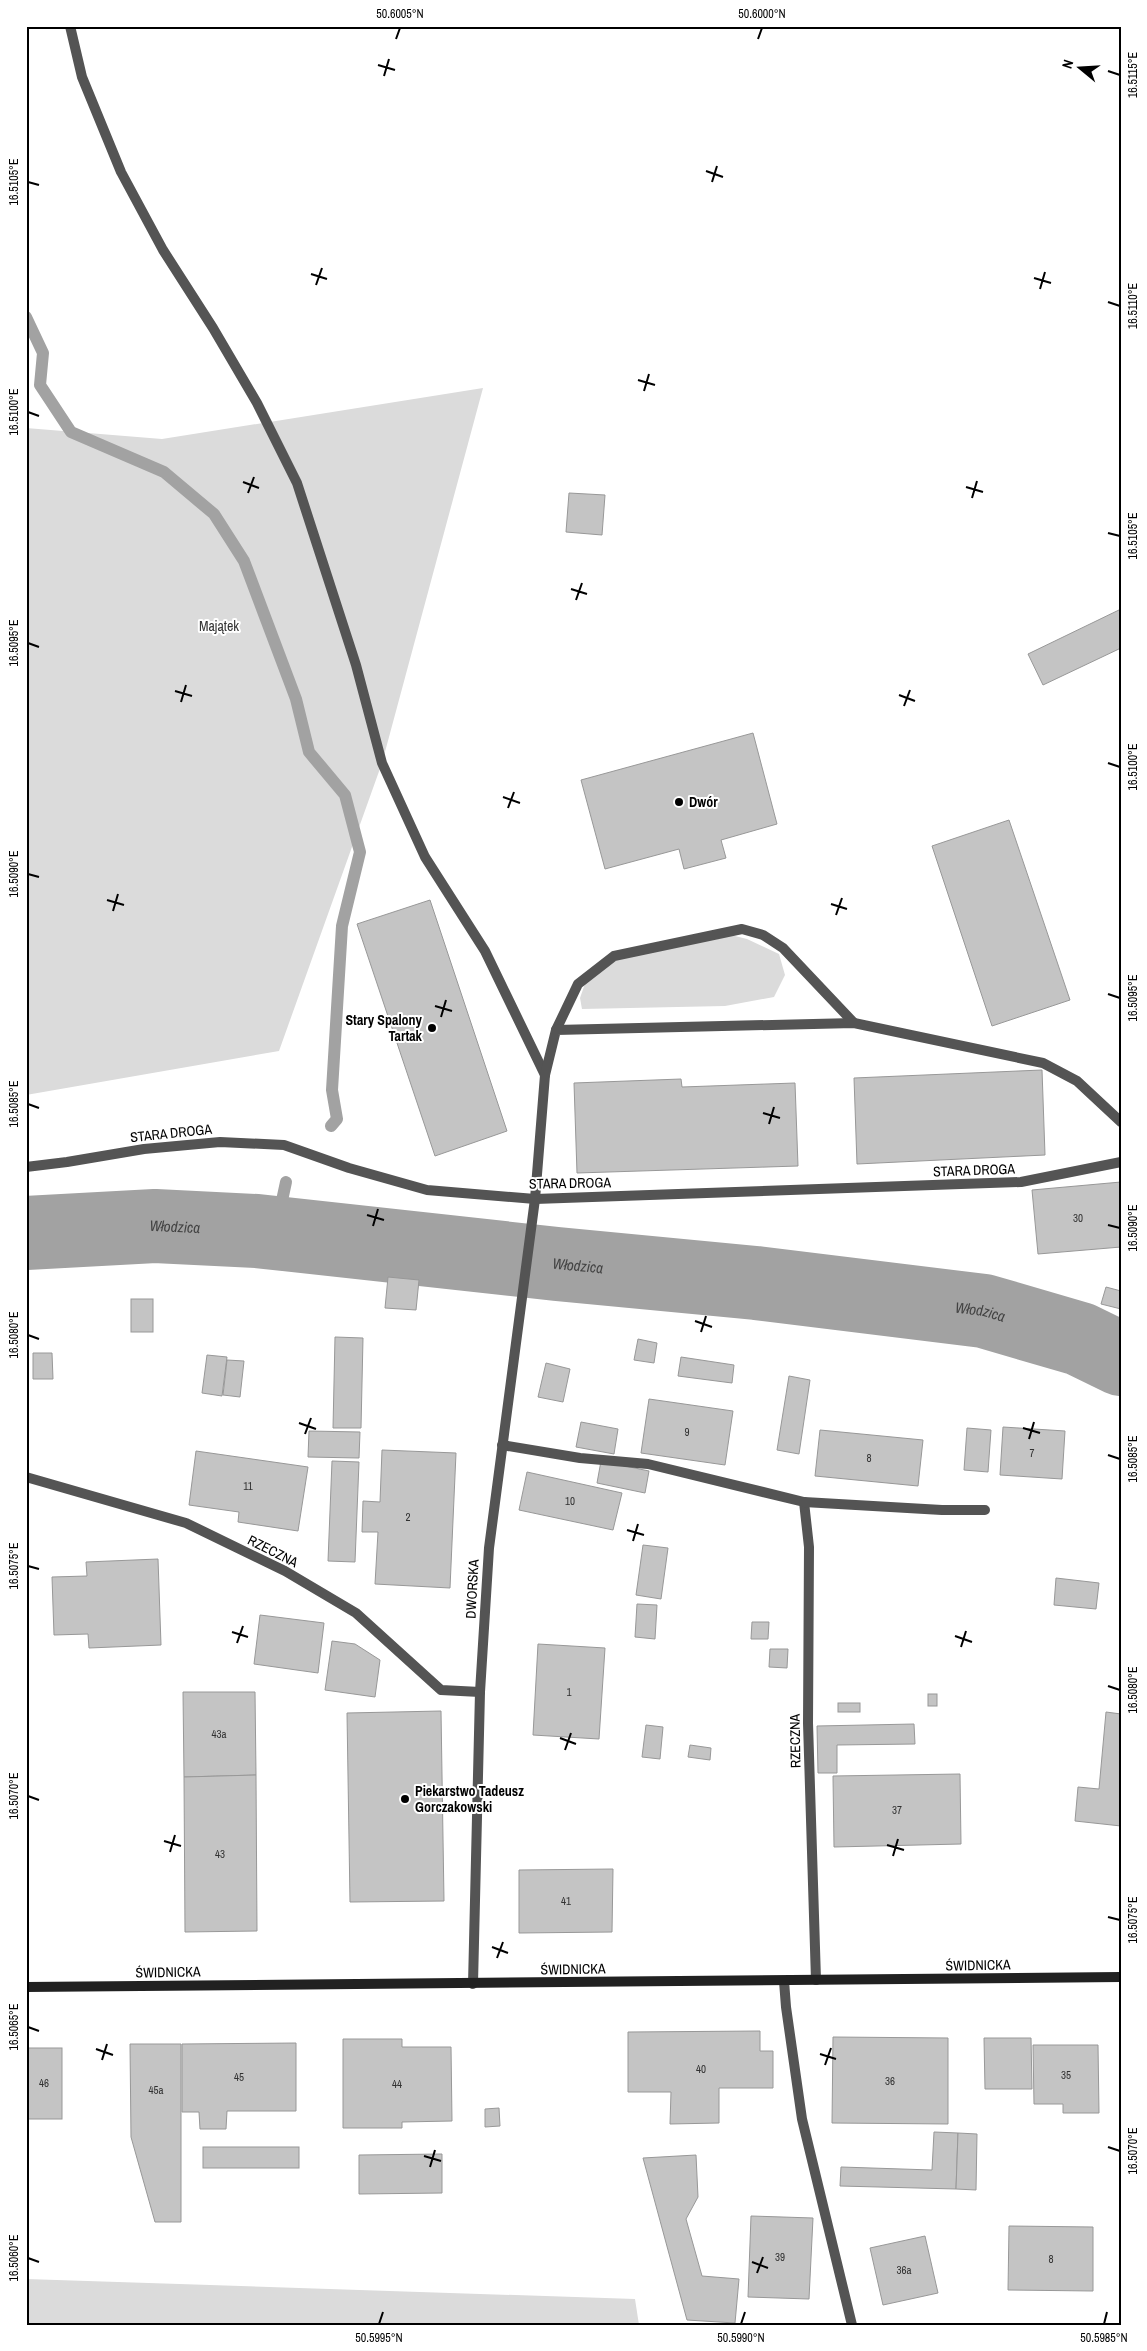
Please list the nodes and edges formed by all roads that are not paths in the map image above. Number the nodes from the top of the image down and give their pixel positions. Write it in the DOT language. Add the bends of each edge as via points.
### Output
graph roads {
  1 [pos="70,26"];
  2 [pos="854,1023"];
  3 [pos="556,1030"];
  4 [pos="545,1075"];
  5 [pos="1121,1122"];
  6 [pos="1121,1162"];
  7 [pos="26,1167"];
  8 [pos="534,1199"];
  9 [pos="502,1445"];
  10 [pos="26,1476"];
  11 [pos="804,1502"];
  12 [pos="985,1510"];
  13 [pos="480,1692"];
  14 [pos="1121,1977"];
  15 [pos="816,1980"];
  16 [pos="784,1981"];
  17 [pos="473,1984"];
  18 [pos="26,1987"];
  19 [pos="852,2325"];
  1 -- 4 [label="street" via="82,77 121,172 163,250 252,395 297,483 356,665 382,763 425,857 485,951"];
  2 -- 3 [label="street"];
  2 -- 3 [label="street" via="783,948 763,935 742,929 614,956 578,984"];
  2 -- 5 [label="street" via="1043,1063 1077,1081"];
  3 -- 4 [label="street, DWORSKA"];
  4 -- 8 [label="street, DWORSKA"];
  6 -- 8 [label="street, STARA DROGA" via="1020,1182"];
  7 -- 8 [label="street, STARA DROGA" via="144,1149 220,1142 284,1145 426,1190"];
  8 -- 9 [label="street, DWORSKA"];
  9 -- 11 [label="street" via="580,1458 648,1464"];
  9 -- 13 [label="street, DWORSKA" via="488,1548"];
  10 -- 13 [label="street, RZECZNA" via="186,1523 284,1571 356,1613 441,1690"];
  11 -- 12 [label="street"];
  11 -- 15 [label="street, RZECZNA" via="809,1547 808,1723"];
  13 -- 17 [label="street, DWORSKA"];
  14 -- 15 [label="street, ŚWIDNICKA"];
  15 -- 16 [label="street, ŚWIDNICKA"];
  16 -- 17 [label="street, ŚWIDNICKA"];
  16 -- 19 [label="street" via="802,2119"];
  17 -- 18 [label="street, ŚWIDNICKA"];
}
